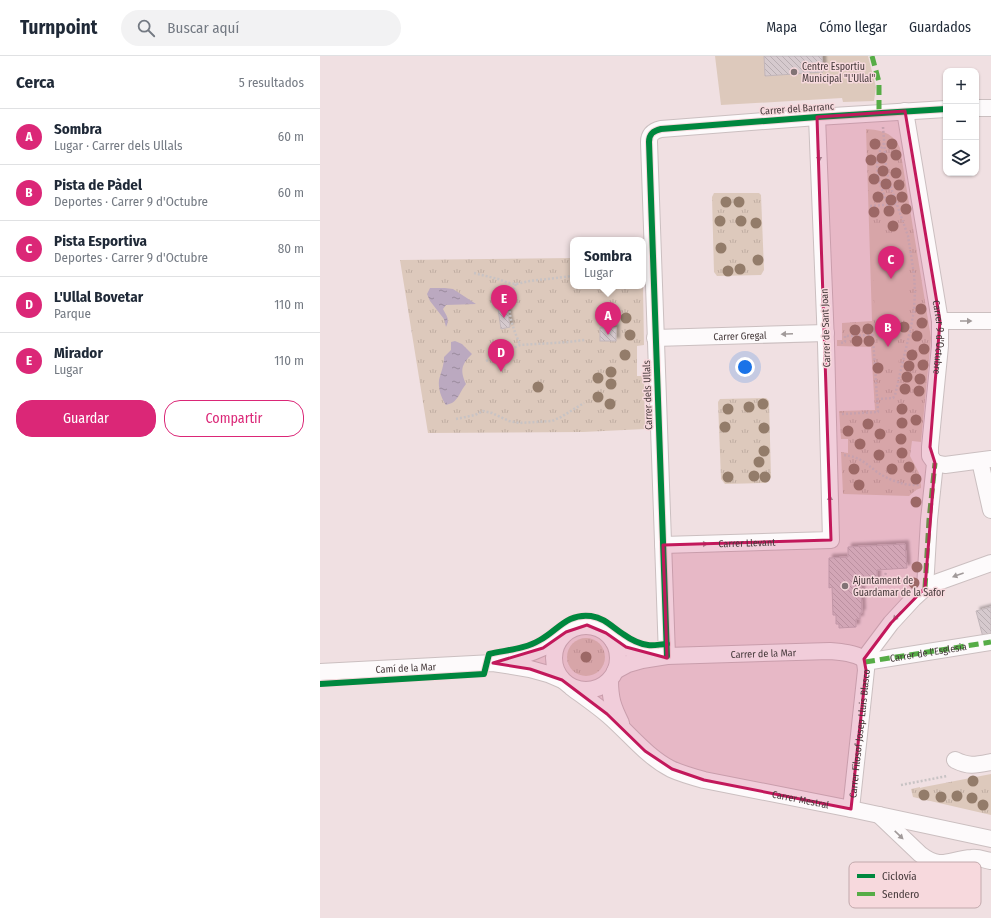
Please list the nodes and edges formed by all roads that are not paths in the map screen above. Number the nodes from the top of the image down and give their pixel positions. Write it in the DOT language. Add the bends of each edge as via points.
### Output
graph roads {
  1 [pos="979,108"];
  2 [pos="991,108"];
  3 [pos="943,109"];
  4 [pos="905,111"];
  5 [pos="817,117"];
  6 [pos="651,133"];
  7 [pos="940,321"];
  8 [pos="991,321"];
  9 [pos="655,338"];
  10 [pos="826,338"];
  11 [pos="986,460"];
  12 [pos="935,463"];
  13 [pos="991,510"];
  14 [pos="831,540"];
  15 [pos="663,545"];
  16 [pos="991,562"];
  17 [pos="925,588"];
  18 [pos="558,640"];
  19 [pos="613,641"];
  20 [pos="991,642"];
  21 [pos="664,657"];
  22 [pos="865,661"];
  23 [pos="493,663"];
  24 [pos="320,672"];
  25 [pos="613,675"];
  26 [pos="567,683"];
  27 [pos="625,730"];
  28 [pos="955,760"];
  29 [pos="991,762"];
  30 [pos="851,809"];
  31 [pos="879,815"];
  32 [pos="930,826"];
  33 [pos="991,839"];
  34 [pos="920,854"];
  35 [pos="991,861"];
  36 [pos="933,862"];
  37 [pos="951,862"];
  1 -- 2 [label="street"];
  3 -- 4 [label="street, Carrer del Barranc"];
  4 -- 5 [label="street, Carrer del Barranc"];
  4 -- 7 [label="street, Carrer 9 d'Octubre"];
  5 -- 6 [label="street, Carrer del Barranc" via="661,129"];
  5 -- 10 [label="street, Carrer de Sant Joan, one-way"];
  6 -- 9 [label="street, Carrer dels Ullals" via="649,142"];
  7 -- 8 [label="street, one-way"];
  7 -- 12 [label="street, Carrer 9 d'Octubre" via="930,446 930,456"];
  10 -- 9 [label="street, Carrer Gregal, one-way"];
  9 -- 15 [label="street, Carrer dels Ullals"];
  14 -- 10 [label="street, Carrer de Sant Joan, one-way"];
  11 -- 12 [label="street" via="945,465"];
  11 -- 13 [label="street"];
  12 -- 17 [label="street, Carrer 9 d'Octubre"];
  15 -- 14 [label="street, Carrer Llevant, one-way"];
  15 -- 21 [label="street, Carrer dels Ullals"];
  16 -- 17 [label="street, one-way"];
  17 -- 22 [label="street, one-way" via="891,623"];
  18 -- 19 [label="street" via="571,629 587,625 597,627"];
  18 -- 23 [label="street, Camí de la Mar" via="543,648"];
  18 -- 26 [label="street" via="553,661 556,671"];
  19 -- 21 [label="street, Carrer de la Mar" via="640,653"];
  19 -- 25 [label="street" via="618,661"];
  20 -- 22 [label="street, Carrer de l'Esglesia"];
  21 -- 22 [label="street, Carrer de la Mar" via="830,651 860,656"];
  21 -- 25 [label="street, Carrer de la Mar" via="628,664"];
  22 -- 30 [label="street, Carrer Filosof Josep Lluis Blasco"];
  23 -- 24 [label="street, Camí de la Mar"];
  23 -- 26 [label="street, Camí de la Mar" via="530,668"];
  25 -- 26 [label="street" via="602,686 592,690 581,690"];
  25 -- 27 [label="street, Carrer Mestral" via="610,693"];
  26 -- 27 [label="street, Carrer Mestral"];
  27 -- 30 [label="street, Carrer Mestral" via="657,760 688,775"];
  28 -- 29 [label="street" via="966,765"];
  30 -- 31 [label="street, Carrer Mestral"];
  31 -- 32 [label="street, Carrer Mestral"];
  31 -- 34 [label="street, one-way"];
  32 -- 33 [label="street, Carrer Mestral"];
  32 -- 34 [label="street" via="920,841"];
  34 -- 36 [label="street"];
  35 -- 37 [label="street" via="971,858"];
}
